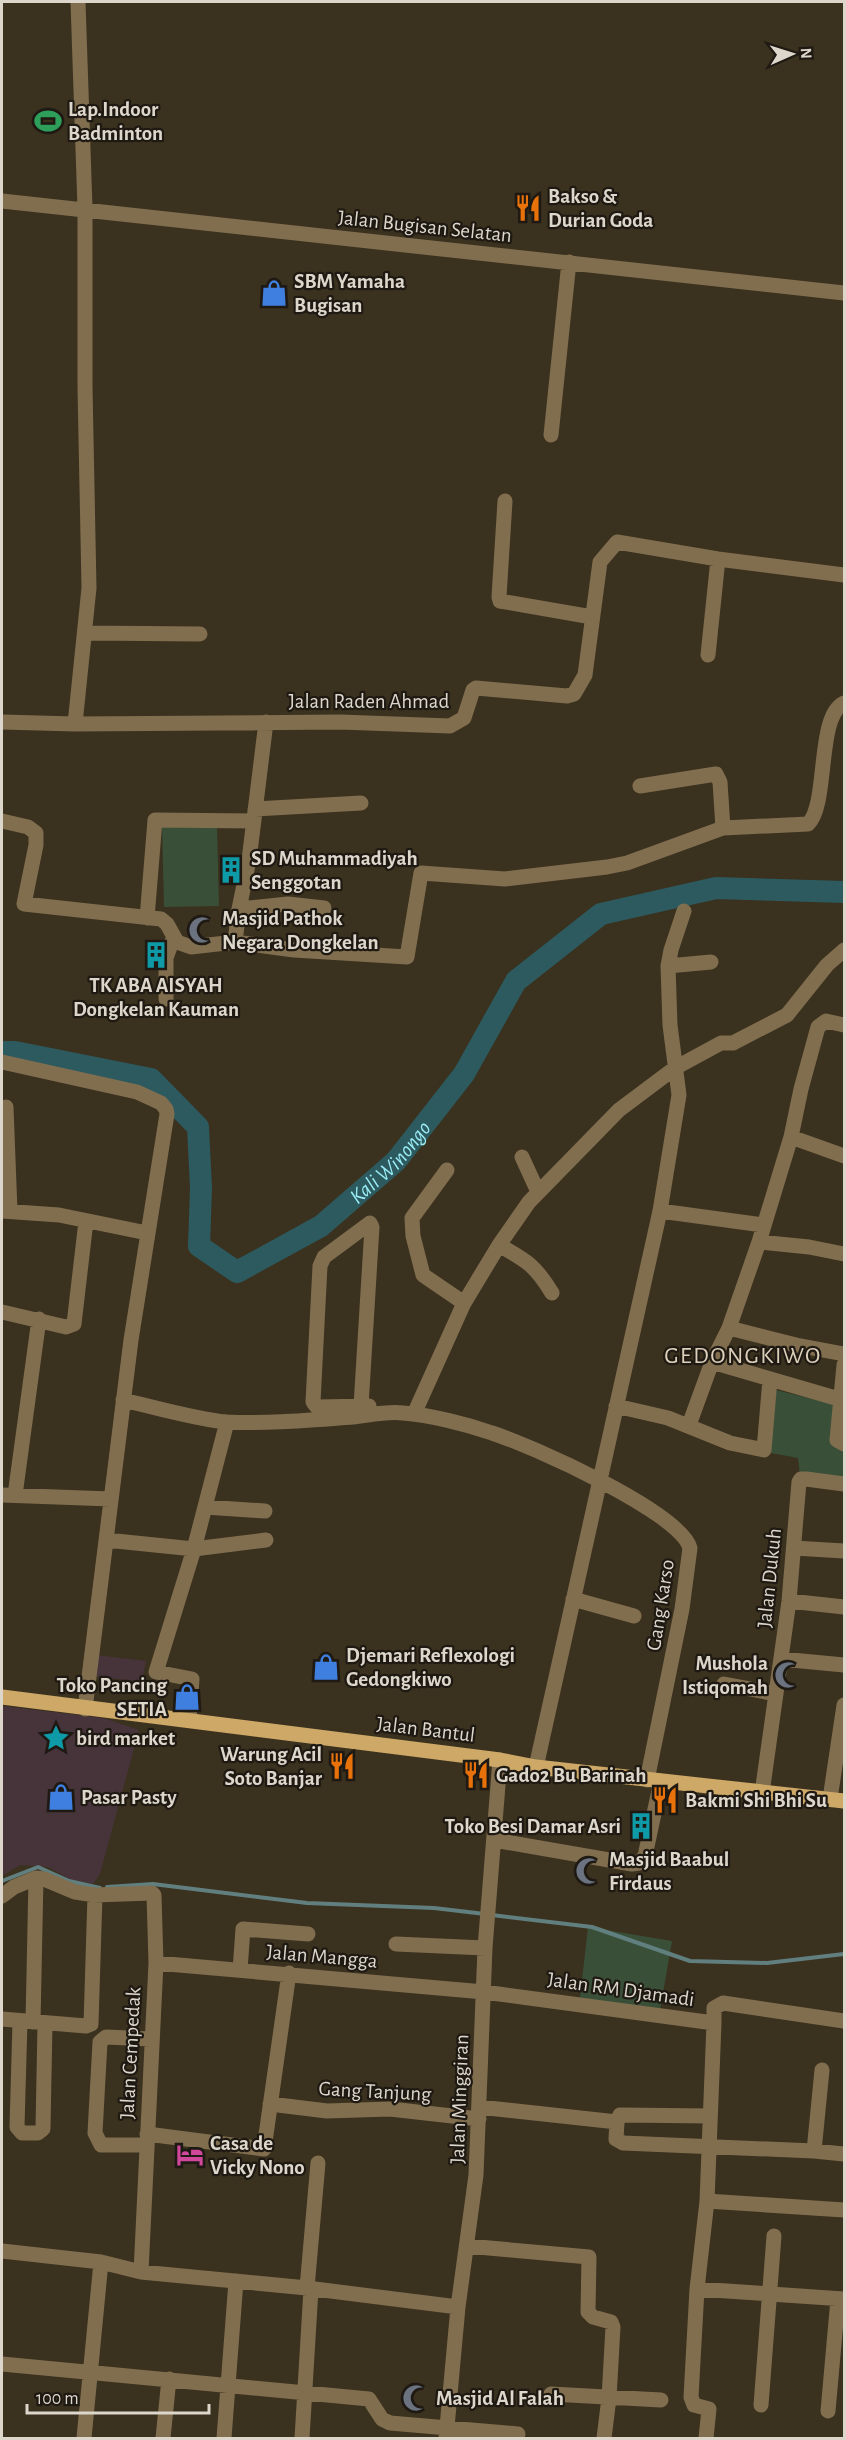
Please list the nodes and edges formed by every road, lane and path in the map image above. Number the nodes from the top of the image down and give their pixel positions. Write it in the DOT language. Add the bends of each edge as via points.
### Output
graph roads {
  1 [pos="78,2"];
  2 [pos="2,201"];
  3 [pos="85,208"];
  4 [pos="569,262"];
  5 [pos="844,293"];
  6 [pos="551,435"];
  7 [pos="505,501"];
  8 [pos="718,559"];
  9 [pos="844,575"];
  10 [pos="592,617"];
  11 [pos="86,633"];
  12 [pos="200,634"];
  13 [pos="708,655"];
  14 [pos="844,703"];
  15 [pos="2,722"];
  16 [pos="266,722"];
  17 [pos="75,724"];
  18 [pos="640,786"];
  19 [pos="361,803"];
  20 [pos="255,815"];
  21 [pos="2,821"];
  22 [pos="723,828"];
  23 [pos="324,908"];
  24 [pos="239,909"];
  25 [pos="684,910"];
  26 [pos="147,918"];
  27 [pos="174,939"];
  28 [pos="235,942"];
  29 [pos="844,950"];
  30 [pos="711,962"];
  31 [pos="668,966"];
  32 [pos="166,999"];
  33 [pos="844,1025"];
  34 [pos="2,1062"];
  35 [pos="676,1072"];
  36 [pos="6,1107"];
  37 [pos="791,1137"];
  38 [pos="522,1156"];
  39 [pos="844,1156"];
  40 [pos="447,1170"];
  41 [pos="538,1192"];
  42 [pos="6,1211"];
  43 [pos="660,1211"];
  44 [pos="86,1221"];
  45 [pos="763,1225"];
  46 [pos="147,1233"];
  47 [pos="759,1242"];
  48 [pos="499,1245"];
  49 [pos="844,1254"];
  50 [pos="552,1293"];
  51 [pos="464,1303"];
  52 [pos="2,1312"];
  53 [pos="39,1319"];
  54 [pos="729,1328"];
  55 [pos="844,1354"];
  56 [pos="712,1362"];
  57 [pos="844,1365"];
  58 [pos="770,1379"];
  59 [pos="839,1399"];
  60 [pos="123,1400"];
  61 [pos="361,1406"];
  62 [pos="616,1406"];
  63 [pos="394,1413"];
  64 [pos="414,1414"];
  65 [pos="227,1422"];
  66 [pos="689,1425"];
  67 [pos="844,1444"];
  68 [pos="600,1480"];
  69 [pos="844,1484"];
  70 [pos="8,1495"];
  71 [pos="111,1499"];
  72 [pos="205,1507"];
  73 [pos="265,1510"];
  74 [pos="106,1540"];
  75 [pos="266,1540"];
  76 [pos="794,1548"];
  77 [pos="194,1549"];
  78 [pos="844,1551"];
  79 [pos="573,1599"];
  80 [pos="789,1601"];
  81 [pos="844,1607"];
  82 [pos="634,1616"];
  83 [pos="781,1659"];
  84 [pos="844,1665"];
  85 [pos="724,1684"];
  86 [pos="776,1694"];
  87 [pos="2,1697"];
  88 [pos="844,1706"];
  89 [pos="85,1709"];
  90 [pos="189,1720"];
  91 [pos="500,1760"];
  92 [pos="536,1767"];
  93 [pos="654,1781"];
  94 [pos="762,1793"];
  95 [pos="837,1800"];
  96 [pos="494,1840"];
  97 [pos="36,1878"];
  98 [pos="95,1895"];
  99 [pos="2,1896"];
  100 [pos="308,1934"];
  101 [pos="396,1944"];
  102 [pos="485,1948"];
  103 [pos="156,1963"];
  104 [pos="240,1970"];
  105 [pos="289,1973"];
  106 [pos="484,1992"];
  107 [pos="2,2019"];
  108 [pos="844,2020"];
  109 [pos="33,2022"];
  110 [pos="714,2023"];
  111 [pos="151,2039"];
  112 [pos="822,2070"];
  113 [pos="270,2104"];
  114 [pos="479,2113"];
  115 [pos="710,2116"];
  116 [pos="617,2122"];
  117 [pos="146,2139"];
  118 [pos="709,2147"];
  119 [pos="814,2151"];
  120 [pos="844,2154"];
  121 [pos="318,2163"];
  122 [pos="706,2201"];
  123 [pos="844,2210"];
  124 [pos="774,2236"];
  125 [pos="467,2246"];
  126 [pos="2,2251"];
  127 [pos="101,2262"];
  128 [pos="141,2272"];
  129 [pos="236,2281"];
  130 [pos="309,2289"];
  131 [pos="697,2289"];
  132 [pos="771,2295"];
  133 [pos="841,2299"];
  134 [pos="458,2307"];
  135 [pos="2,2364"];
  136 [pos="90,2372"];
  137 [pos="168,2379"];
  138 [pos="229,2385"];
  139 [pos="306,2391"];
  140 [pos="551,2394"];
  141 [pos="609,2398"];
  142 [pos="661,2400"];
  143 [pos="761,2405"];
  144 [pos="828,2411"];
  145 [pos="447,2433"];
  146 [pos="518,2434"];
  147 [pos="84,2439"];
  148 [pos="163,2439"];
  149 [pos="224,2439"];
  150 [pos="302,2439"];
  151 [pos="604,2439"];
  152 [pos="706,2439"];
  1 -- 3 [label="street"];
  2 -- 3 [label="street, Jalan Bugisan Selatan"];
  3 -- 4 [label="street, Jalan Bugisan Selatan"];
  3 -- 11 [label="street" via="89,588"];
  4 -- 5 [label="street, Jalan Bugisan Selatan"];
  4 -- 6 [label="street"];
  7 -- 10 [label="street" via="500,601"];
  8 -- 9 [label="street, Jalan Raden Ahmad"];
  8 -- 10 [label="street, Jalan Raden Ahmad" via="617,542 600,561"];
  8 -- 13 [label="street"];
  10 -- 16 [label="street, Jalan Raden Ahmad" via="585,675 570,696 476,688 464,717 450,726"];
  11 -- 12 [label="street"];
  11 -- 17 [label="street"];
  14 -- 22 [label="street" via="834,712 810,822"];
  15 -- 17 [label="street, Jalan Raden Ahmad"];
  16 -- 17 [label="street, Jalan Raden Ahmad"];
  16 -- 20 [label="street"];
  18 -- 22 [label="street" via="716,774"];
  19 -- 20 [label="street"];
  20 -- 24 [label="street"];
  20 -- 26 [label="street" via="155,820"];
  21 -- 26 [label="street" via="36,833 24,904"];
  22 -- 28 [label="street" via="607,867 505,879 421,873 407,957"];
  23 -- 24 [label="street" via="288,904"];
  24 -- 28 [label="street"];
  25 -- 31 [label="street"];
  26 -- 27 [label="street" via="165,921"];
  27 -- 28 [label="street" via="191,947"];
  27 -- 32 [label="street" via="166,958"];
  29 -- 35 [label="street" via="787,1014 733,1042 721,1043"];
  30 -- 31 [label="street"];
  31 -- 35 [label="street"];
  33 -- 37 [label="street" via="826,1021 818,1027"];
  34 -- 46 [label="street" via="151,1096 166,1109"];
  35 -- 41 [label="street" via="613,1115"];
  35 -- 43 [label="street" via="679,1095"];
  36 -- 42 [label="street"];
  37 -- 39 [label="street"];
  37 -- 45 [label="street"];
  38 -- 41 [label="street"];
  40 -- 51 [label="street" via="412,1218 412,1236 423,1275"];
  41 -- 48 [label="street"];
  42 -- 44 [label="street"];
  43 -- 45 [label="street"];
  43 -- 62 [label="street"];
  44 -- 46 [label="street"];
  44 -- 53 [label="street" via="75,1324 66,1327"];
  45 -- 47 [label="street"];
  46 -- 60 [label="street"];
  47 -- 49 [label="street"];
  47 -- 54 [label="street"];
  48 -- 50 [label="street" via="539,1271"];
  48 -- 51 [label="street"];
  51 -- 64 [label="street"];
  52 -- 53 [label="street"];
  53 -- 70 [label="street"];
  54 -- 55 [label="street"];
  54 -- 56 [label="street"];
  56 -- 58 [label="street"];
  56 -- 66 [label="street"];
  57 -- 59 [label="street"];
  58 -- 59 [label="street"];
  58 -- 66 [label="street" via="764,1450 730,1443"];
  59 -- 67 [label="street" via="837,1440"];
  60 -- 65 [label="street"];
  60 -- 71 [label="street"];
  61 -- 61 [label="street" via="372,1227 369,1223 320,1263 313,1372 315,1407"];
  61 -- 63 [label="street" via="389,1407"];
  62 -- 66 [label="street"];
  62 -- 68 [label="street"];
  63 -- 64 [label="street"];
  63 -- 65 [label="street"];
  64 -- 68 [label="street" via="508,1438"];
  65 -- 72 [label="street"];
  68 -- 79 [label="street"];
  68 -- 93 [label="street, Gang Karso" via="649,1509 686,1539 690,1548"];
  69 -- 76 [label="street, Jalan Dukuh" via="806,1479 799,1482"];
  70 -- 71 [label="street"];
  71 -- 74 [label="street"];
  72 -- 73 [label="street"];
  72 -- 77 [label="street"];
  74 -- 77 [label="street"];
  74 -- 89 [label="street"];
  75 -- 77 [label="street"];
  76 -- 78 [label="street"];
  76 -- 80 [label="street, Jalan Dukuh"];
  77 -- 90 [label="street" via="156,1672 192,1679"];
  79 -- 82 [label="street"];
  79 -- 92 [label="street"];
  80 -- 81 [label="street"];
  80 -- 83 [label="street, Jalan Dukuh"];
  83 -- 84 [label="street"];
  83 -- 86 [label="street, Jalan Dukuh"];
  85 -- 86 [label="street"];
  86 -- 94 [label="street, Jalan Dukuh"];
  87 -- 89 [label="main road, Jalan Bantul"];
  88 -- 95 [label="street"];
  89 -- 90 [label="main road, Jalan Bantul"];
  90 -- 91 [label="main road, Jalan Bantul"];
  91 -- 92 [label="main road, Jalan Bantul"];
  91 -- 96 [label="street, Jalan Minggiran"];
  92 -- 93 [label="main road, Jalan Bantul"];
  93 -- 94 [label="main road, Jalan Bantul"];
  93 -- 96 [label="street" via="645,1856 639,1863"];
  94 -- 95 [label="main road, Jalan Bantul"];
  96 -- 102 [label="street, Jalan Minggiran"];
  97 -- 98 [label="street"];
  97 -- 99 [label="street"];
  97 -- 109 [label="street"];
  98 -- 103 [label="street, Jalan Cempedak" via="154,1894"];
  98 -- 109 [label="street" via="93,2019 86,2026"];
  100 -- 104 [label="street" via="243,1929"];
  101 -- 102 [label="street"];
  102 -- 106 [label="street, Jalan Minggiran"];
  103 -- 104 [label="street, Jalan Mangga"];
  103 -- 111 [label="street, Jalan Cempedak"];
  104 -- 105 [label="street, Jalan Mangga"];
  105 -- 106 [label="street, Jalan Mangga"];
  105 -- 113 [label="street"];
  106 -- 110 [label="street, Jalan RM Djamadi"];
  106 -- 114 [label="street, Jalan Minggiran"];
  107 -- 109 [label="street"];
  108 -- 110 [label="street, Jalan RM Djamadi" via="723,2003 714,2008"];
  109 -- 109 [label="street" via="43,2129 22,2133 16,2127"];
  110 -- 115 [label="street"];
  111 -- 117 [label="street, Jalan Cempedak"];
  111 -- 117 [label="street" via="106,2037 100,2042 95,2133 101,2145"];
  112 -- 119 [label="street"];
  113 -- 114 [label="street, Gang Tanjung" via="333,2111 373,2108"];
  113 -- 117 [label="street" via="265,2146 261,2150"];
  114 -- 116 [label="street, Gang Tanjung"];
  114 -- 125 [label="street, Jalan Minggiran" via="477,2175"];
  115 -- 116 [label="street" via="622,2114"];
  115 -- 118 [label="street"];
  116 -- 118 [label="street" via="619,2142"];
  117 -- 128 [label="street, Jalan Cempedak"];
  118 -- 119 [label="street"];
  118 -- 122 [label="street"];
  119 -- 120 [label="street"];
  121 -- 130 [label="street"];
  122 -- 123 [label="street"];
  122 -- 131 [label="street"];
  124 -- 132 [label="street"];
  125 -- 134 [label="street, Jalan Minggiran"];
  125 -- 141 [label="street" via="589,2258 588,2312 611,2322 613,2327"];
  126 -- 127 [label="street"];
  127 -- 128 [label="street"];
  127 -- 136 [label="street"];
  128 -- 129 [label="street"];
  129 -- 130 [label="street"];
  129 -- 138 [label="street"];
  130 -- 134 [label="street"];
  130 -- 139 [label="street"];
  131 -- 132 [label="street"];
  131 -- 152 [label="street" via="691,2400 694,2405 709,2409"];
  132 -- 133 [label="street"];
  132 -- 143 [label="street"];
  133 -- 144 [label="street"];
  134 -- 145 [label="street, Jalan Minggiran"];
  135 -- 136 [label="street"];
  136 -- 137 [label="street"];
  136 -- 147 [label="street"];
  137 -- 138 [label="street"];
  137 -- 148 [label="street"];
  138 -- 139 [label="street"];
  138 -- 149 [label="street"];
  139 -- 145 [label="street" via="369,2399 382,2419 390,2423"];
  139 -- 150 [label="street"];
  140 -- 141 [label="street"];
  141 -- 142 [label="street"];
  141 -- 151 [label="street"];
  145 -- 146 [label="street"];
}
